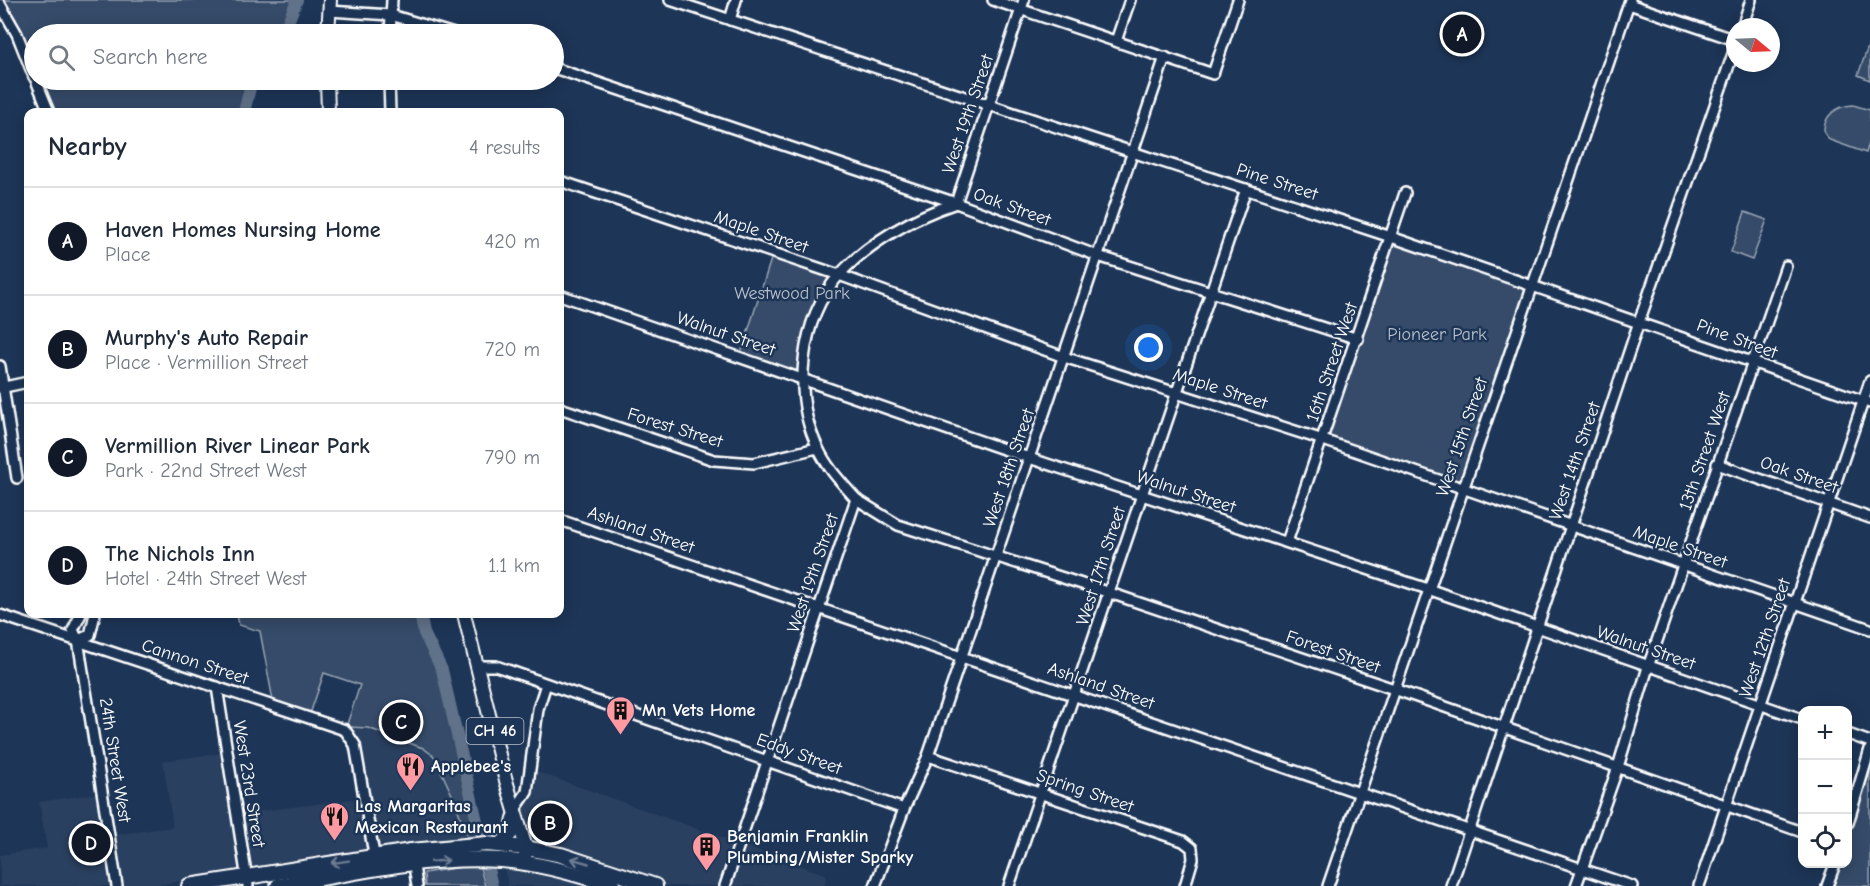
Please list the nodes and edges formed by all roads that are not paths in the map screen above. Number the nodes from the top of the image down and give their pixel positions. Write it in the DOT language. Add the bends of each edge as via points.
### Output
graph roads {
  1 [pos="392,0"];
  2 [pos="670,0"];
  3 [pos="736,0"];
  4 [pos="993,0"];
  5 [pos="1130,0"];
  6 [pos="1238,0"];
  7 [pos="1751,0"];
  8 [pos="1629,2"];
  9 [pos="0,4"];
  10 [pos="329,5"];
  11 [pos="1023,5"];
  12 [pos="391,15"];
  13 [pos="1745,18"];
  14 [pos="730,20"];
  15 [pos="328,24"];
  16 [pos="391,24"];
  17 [pos="421,24"];
  18 [pos="1726,37"];
  19 [pos="1116,41"];
  20 [pos="24,52"];
  21 [pos="1165,57"];
  22 [pos="564,71"];
  23 [pos="1727,72"];
  24 [pos="40,90"];
  25 [pos="327,90"];
  26 [pos="389,90"];
  27 [pos="990,104"];
  28 [pos="47,108"];
  29 [pos="328,108"];
  30 [pos="390,108"];
  31 [pos="1133,151"];
  32 [pos="564,182"];
  33 [pos="1246,189"];
  34 [pos="1405,193"];
  35 [pos="956,203"];
  36 [pos="1391,237"];
  37 [pos="1098,256"];
  38 [pos="1786,266"];
  39 [pos="839,275"];
  40 [pos="1531,285"];
  41 [pos="1212,291"];
  42 [pos="564,296"];
  43 [pos="1640,322"];
  44 [pos="1358,339"];
  45 [pos="1064,357"];
  46 [pos="1753,362"];
  47 [pos="0,366"];
  48 [pos="803,377"];
  49 [pos="1870,381"];
  50 [pos="24,383"];
  51 [pos="2,388"];
  52 [pos="1178,392"];
  53 [pos="1867,402"];
  54 [pos="564,409"];
  55 [pos="1323,440"];
  56 [pos="817,448"];
  57 [pos="1029,458"];
  58 [pos="1718,464"];
  59 [pos="17,478"];
  60 [pos="1462,490"];
  61 [pos="1142,495"];
  62 [pos="856,499"];
  63 [pos="1828,503"];
  64 [pos="1870,518"];
  65 [pos="564,521"];
  66 [pos="1570,527"];
  67 [pos="1287,542"];
  68 [pos="995,559"];
  69 [pos="1683,565"];
  70 [pos="1428,589"];
  71 [pos="1110,593"];
  72 [pos="1794,604"];
  73 [pos="819,608"];
  74 [pos="0,615"];
  75 [pos="79,618"];
  76 [pos="94,618"];
  77 [pos="465,618"];
  78 [pos="1537,628"];
  79 [pos="1870,629"];
  80 [pos="78,640"];
  81 [pos="962,658"];
  82 [pos="478,666"];
  83 [pos="1648,667"];
  84 [pos="546,684"];
  85 [pos="217,687"];
  86 [pos="1394,689"];
  87 [pos="1075,694"];
  88 [pos="1760,705"];
  89 [pos="1798,717"];
  90 [pos="1505,730"];
  91 [pos="1852,735"];
  92 [pos="1870,742"];
  93 [pos="1870,749"];
  94 [pos="928,756"];
  95 [pos="768,760"];
  96 [pos="1618,766"];
  97 [pos="1359,792"];
  98 [pos="1041,793"];
  99 [pos="1726,805"];
  100 [pos="904,809"];
  101 [pos="514,811"];
  102 [pos="1851,814"];
  103 [pos="1470,830"];
  104 [pos="1798,830"];
  105 [pos="500,844"];
  106 [pos="526,848"];
  107 [pos="412,857"];
  108 [pos="375,863"];
  109 [pos="525,864"];
  110 [pos="1834,868"];
  111 [pos="1582,869"];
  112 [pos="248,882"];
  113 [pos="117,886"];
  114 [pos="189,886"];
  115 [pos="278,886"];
  116 [pos="417,886"];
  117 [pos="613,886"];
  118 [pos="655,886"];
  119 [pos="725,886"];
  120 [pos="875,886"];
  121 [pos="1009,886"];
  122 [pos="1185,886"];
  123 [pos="1328,886"];
  124 [pos="1451,886"];
  125 [pos="1576,886"];
  126 [pos="1632,886"];
  127 [pos="1699,886"];
  128 [pos="1827,886"];
  1 -- 12 [label="street"];
  2 -- 14 [label="street, Pine Street"];
  3 -- 14 [label="street"];
  4 -- 11 [label="street"];
  5 -- 19 [label="street"];
  6 -- 21 [label="street" via="1213,74"];
  7 -- 13 [label="street"];
  8 -- 18 [label="street"];
  8 -- 40 [label="street, West 15th Street"];
  9 -- 20 [label="street"];
  10 -- 12 [label="street"];
  10 -- 15 [label="main road"];
  11 -- 19 [label="street"];
  11 -- 27 [label="street, West 19th Street"];
  12 -- 16 [label="street"];
  12 -- 17 [label="street"];
  14 -- 27 [label="street, Pine Street"];
  19 -- 21 [label="street"];
  21 -- 31 [label="street, West 18th Street"];
  22 -- 35 [label="street, Oak Street"];
  23 -- 43 [label="street, West 14th Street"];
  24 -- 28 [label="street"];
  25 -- 29 [label="main road"];
  26 -- 30 [label="street"];
  27 -- 31 [label="street, Pine Street"];
  27 -- 35 [label="street, West 19th Street"];
  31 -- 33 [label="street, Pine Street"];
  31 -- 37 [label="street, West 18th Street"];
  32 -- 39 [label="street, Maple Street"];
  33 -- 36 [label="street, Pine Street"];
  33 -- 41 [label="street, West 17th Street"];
  34 -- 36 [label="street, 16th Street West"];
  35 -- 37 [label="street, Oak Street"];
  35 -- 39 [label="street, West 19th Street" via="935,210 873,245"];
  36 -- 40 [label="street, Pine Street"];
  36 -- 44 [label="street, 16th Street West"];
  37 -- 41 [label="street, Oak Street"];
  37 -- 45 [label="street, West 18th Street"];
  38 -- 46 [label="street, 13th Street West"];
  39 -- 45 [label="street, Maple Street"];
  39 -- 48 [label="street, West 19th Street" via="813,323"];
  40 -- 43 [label="street, Pine Street"];
  40 -- 60 [label="street, West 15th Street"];
  41 -- 44 [label="street, Oak Street"];
  41 -- 52 [label="street, West 17th Street"];
  42 -- 48 [label="street, Walnut Street"];
  43 -- 46 [label="street, Pine Street"];
  43 -- 66 [label="street, West 14th Street"];
  44 -- 55 [label="street, 16th Street West"];
  45 -- 52 [label="street, Maple Street"];
  45 -- 57 [label="street, West 18th Street"];
  46 -- 53 [label="street, Pine Street"];
  46 -- 58 [label="street, 13th Street West"];
  47 -- 51 [label="street"];
  48 -- 56 [label="street, West 19th Street" via="806,414"];
  48 -- 57 [label="street, Walnut Street"];
  49 -- 53 [label="street, West 12th Street"];
  50 -- 51 [label="street"];
  51 -- 59 [label="street"];
  52 -- 55 [label="street, Maple Street"];
  52 -- 61 [label="street, West 17th Street"];
  53 -- 63 [label="street, West 12th Street"];
  54 -- 56 [label="street, Forest Street" via="714,460 754,463"];
  55 -- 60 [label="street, Maple Street"];
  55 -- 67 [label="street, 16th Street West"];
  56 -- 62 [label="street, West 19th Street" via="834,476"];
  57 -- 61 [label="street, Walnut Street"];
  57 -- 68 [label="street, West 18th Street"];
  58 -- 63 [label="street, Oak Street"];
  58 -- 69 [label="street, 13th Street West"];
  60 -- 66 [label="street, Maple Street"];
  60 -- 70 [label="street, West 15th Street"];
  61 -- 67 [label="street, Walnut Street"];
  61 -- 71 [label="street, West 17th Street"];
  62 -- 68 [label="street, Forest Street" via="898,525"];
  62 -- 73 [label="street, West 19th Street"];
  63 -- 64 [label="street, Oak Street"];
  63 -- 72 [label="street, West 12th Street"];
  65 -- 73 [label="street, Ashland Street"];
  66 -- 69 [label="street, Maple Street"];
  66 -- 78 [label="street, West 14th Street"];
  67 -- 70 [label="street, Walnut Street"];
  68 -- 71 [label="street, Forest Street"];
  68 -- 81 [label="street, West 18th Street"];
  69 -- 72 [label="street, Maple Street"];
  69 -- 83 [label="street, 13th Street West"];
  70 -- 78 [label="street, Walnut Street"];
  70 -- 86 [label="street, West 15th Street"];
  71 -- 86 [label="street, Forest Street"];
  71 -- 87 [label="street, West 17th Street"];
  72 -- 79 [label="street, Maple Street"];
  72 -- 88 [label="street, West 12th Street"];
  73 -- 81 [label="street, Ashland Street"];
  73 -- 95 [label="street, West 19th Street"];
  74 -- 80 [label="street, Cannon Street"];
  75 -- 80 [label="street, 24th Street West" via="73,630"];
  76 -- 80 [label="street" via="90,635"];
  77 -- 82 [label="main road, CH 46"];
  78 -- 83 [label="street, Walnut Street"];
  78 -- 90 [label="street, West 14th Street"];
  80 -- 85 [label="street, Cannon Street"];
  80 -- 113 [label="street, 24th Street West"];
  81 -- 87 [label="street, Ashland Street"];
  81 -- 94 [label="street, West 18th Street"];
  82 -- 84 [label="street, Eddy Street" via="496,666"];
  82 -- 101 [label="main road, CH 46"];
  83 -- 88 [label="street, Walnut Street"];
  83 -- 96 [label="street, 13th Street West"];
  84 -- 95 [label="street, Eddy Street"];
  84 -- 101 [label="street" via="538,709 526,792"];
  85 -- 108 [label="street, Cannon Street" via="345,730 355,745"];
  85 -- 112 [label="street, West 23rd Street"];
  86 -- 90 [label="street, Forest Street"];
  86 -- 97 [label="street, West 15th Street"];
  87 -- 97 [label="street, Ashland Street"];
  87 -- 98 [label="street, West 17th Street"];
  88 -- 89 [label="street, Walnut Street"];
  88 -- 99 [label="street, West 12th Street"];
  90 -- 96 [label="street, Forest Street"];
  90 -- 103 [label="street, West 14th Street"];
  91 -- 92 [label="street"];
  93 -- 102 [label="street"];
  94 -- 98 [label="street, Spring Street"];
  94 -- 100 [label="street, West 18th Street"];
  95 -- 100 [label="street, Eddy Street"];
  95 -- 119 [label="street, West 19th Street"];
  96 -- 99 [label="street, Forest Street"];
  96 -- 111 [label="street, 13th Street West"];
  97 -- 103 [label="street, Ashland Street"];
  97 -- 123 [label="street, West 15th Street"];
  98 -- 121 [label="street, West 17th Street"];
  98 -- 122 [label="street, Spring Street" via="1183,842 1192,848 1193,860"];
  99 -- 104 [label="street, Forest Street"];
  99 -- 127 [label="street, West 12th Street"];
  100 -- 120 [label="street, West 18th Street"];
  101 -- 105 [label="main road" via="513,830"];
  101 -- 106 [label="main road, CH 46"];
  103 -- 111 [label="street, Ashland Street"];
  103 -- 124 [label="street, West 14th Street"];
  105 -- 106 [label="highway"];
  105 -- 107 [label="highway" via="461,845"];
  106 -- 109 [label="main road, CH 46"];
  118 -- 106 [label="highway, one-way" via="571,858"];
  107 -- 108 [label="highway"];
  107 -- 109 [label="highway, one-way"];
  107 -- 116 [label="street"];
  108 -- 112 [label="highway, one-way"];
  108 -- 115 [label="highway"];
  109 -- 117 [label="highway"];
  110 -- 128 [label="street"];
  111 -- 125 [label="street, 13th Street West"];
  111 -- 126 [label="street, Ashland Street"];
  112 -- 114 [label="highway"];
}
